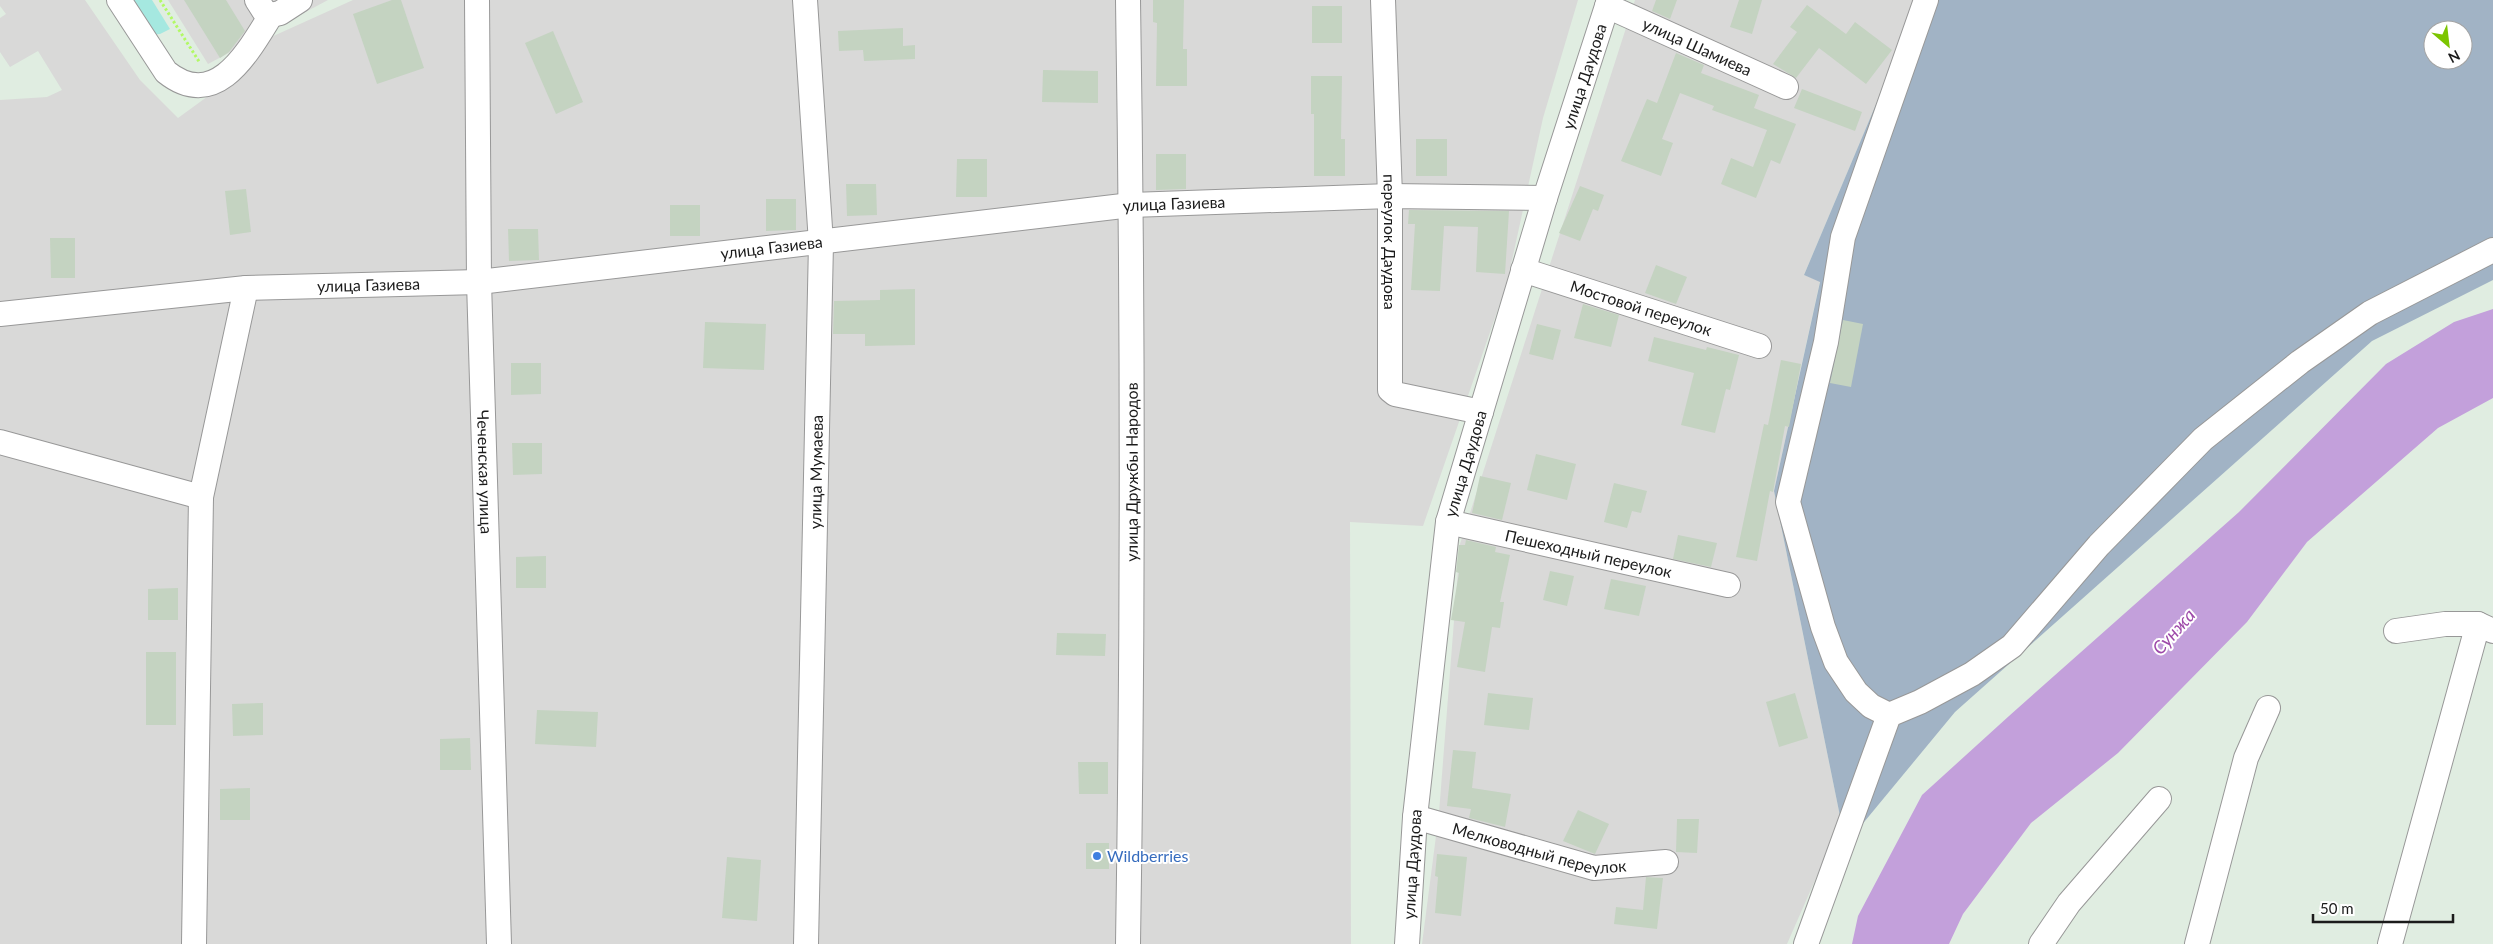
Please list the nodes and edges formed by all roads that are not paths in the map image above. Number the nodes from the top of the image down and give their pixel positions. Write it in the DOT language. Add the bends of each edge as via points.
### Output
graph roads {
  1 [pos="120,0"];
  2 [pos="300,0"];
  3 [pos="476,0"];
  4 [pos="805,0"];
  5 [pos="1128,0"];
  6 [pos="1383,0"];
  7 [pos="1926,0"];
  8 [pos="1608,3"];
  9 [pos="264,8"];
  10 [pos="1786,87"];
  11 [pos="1390,196"];
  12 [pos="1545,198"];
  13 [pos="1132,205"];
  14 [pos="821,243"];
  15 [pos="2493,250"];
  16 [pos="1524,270"];
  17 [pos="479,282"];
  18 [pos="246,288"];
  19 [pos="0,314"];
  20 [pos="1759,346"];
  21 [pos="1481,412"];
  22 [pos="0,442"];
  23 [pos="201,497"];
  24 [pos="1448,522"];
  25 [pos="1728,585"];
  26 [pos="2485,627"];
  27 [pos="2396,630"];
  28 [pos="2268,708"];
  29 [pos="1889,715"];
  30 [pos="2159,799"];
  31 [pos="1415,817"];
  32 [pos="1666,862"];
  33 [pos="194,944"];
  34 [pos="499,944"];
  35 [pos="806,944"];
  36 [pos="1128,944"];
  37 [pos="1407,944"];
  38 [pos="1806,944"];
  39 [pos="2041,944"];
  40 [pos="2198,944"];
  41 [pos="2390,944"];
  1 -- 9 [label="street" via="166,72 187,85 202,85 212,75 244,57"];
  2 -- 9 [label="street" via="280,13"];
  3 -- 17 [label="street, Чеченская улица"];
  4 -- 14 [label="street, улица Мумаева"];
  5 -- 13 [label="street, улица Дружбы Народов"];
  6 -- 11 [label="street, переулок Даудова"];
  7 -- 29 [label="street" via="1843,237 1826,342 1788,502 1836,662 1856,692 1871,706"];
  8 -- 10 [label="street, улица Шамиева"];
  8 -- 12 [label="street, улица Даудова"];
  11 -- 12 [label="street, улица Газиева"];
  11 -- 13 [label="street, улица Газиева"];
  11 -- 21 [label="street, переулок Даудова" via="1390,390 1395,394"];
  12 -- 16 [label="street, улица Даудова"];
  13 -- 14 [label="street, улица Газиева"];
  13 -- 36 [label="street, улица Дружбы Народов"];
  14 -- 17 [label="street, улица Газиева"];
  14 -- 35 [label="street, улица Мумаева"];
  15 -- 29 [label="street" via="2370,313 2300,362 2203,439 2100,545 2012,646 1933,696"];
  16 -- 20 [label="street, Мостовой переулок"];
  16 -- 21 [label="street, улица Даудова"];
  17 -- 18 [label="street, улица Газиева"];
  17 -- 34 [label="street, Чеченская улица"];
  18 -- 19 [label="street, улица Газиева"];
  18 -- 23 [label="street"];
  21 -- 24 [label="street, улица Даудова"];
  22 -- 23 [label="street"];
  23 -- 33 [label="street"];
  24 -- 25 [label="street, Пешеходный переулок"];
  24 -- 31 [label="street, улица Даудова"];
  26 -- 27 [label="street" via="2446,624"];
  26 -- 41 [label="street"];
  28 -- 40 [label="street" via="2246,758"];
  29 -- 38 [label="street"];
  30 -- 39 [label="street" via="2069,902"];
  31 -- 32 [label="street, Мелководный переулок" via="1594,868"];
  31 -- 37 [label="street, улица Даудова"];
}
